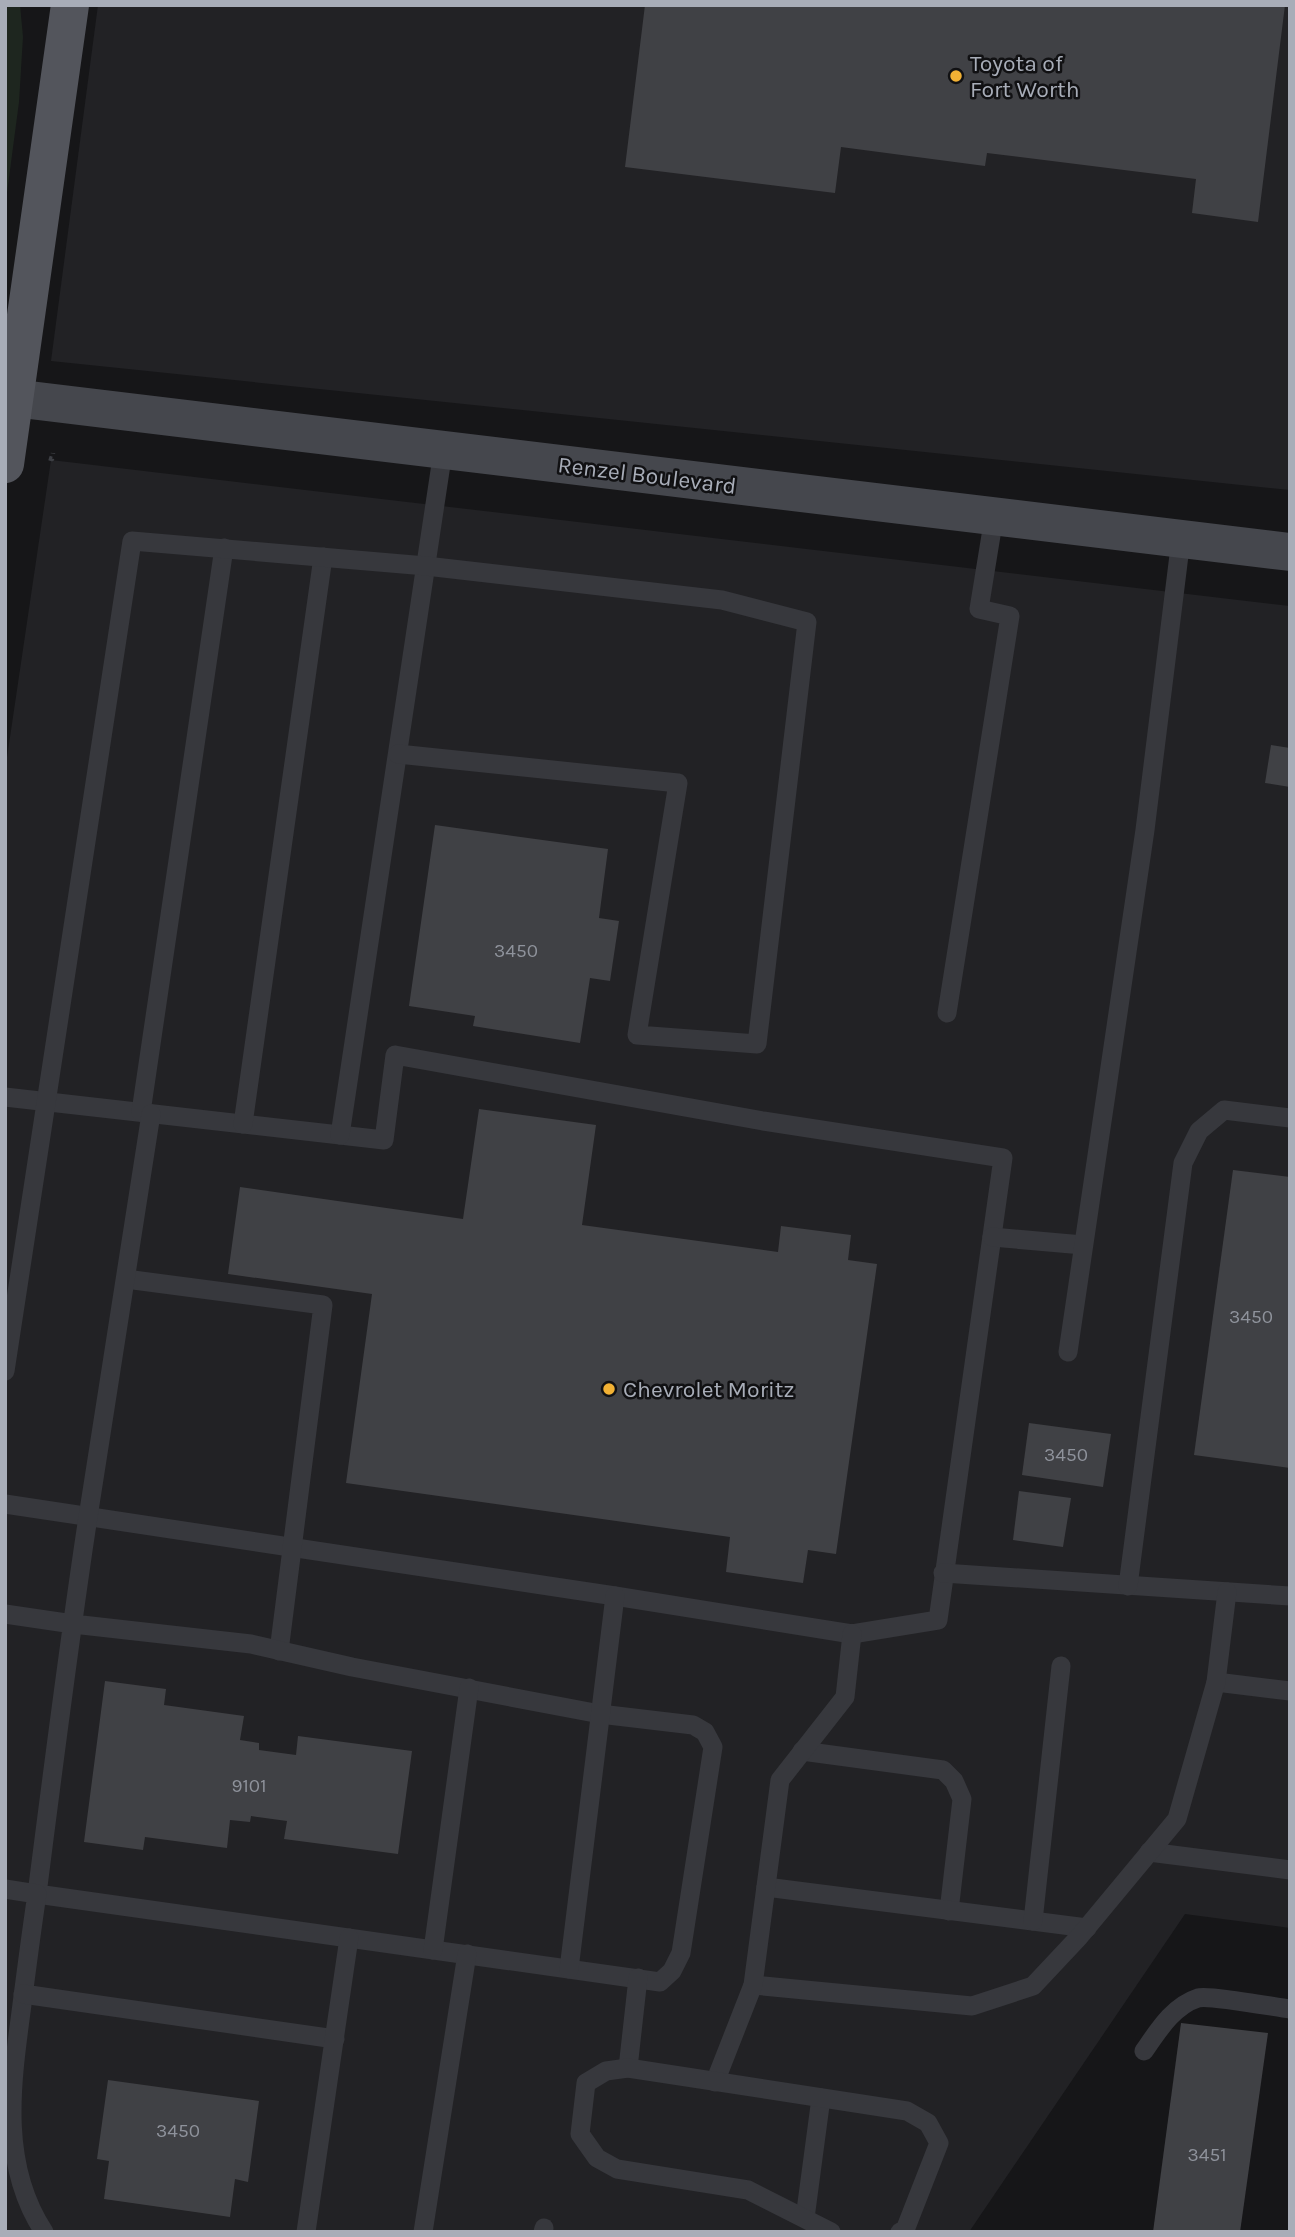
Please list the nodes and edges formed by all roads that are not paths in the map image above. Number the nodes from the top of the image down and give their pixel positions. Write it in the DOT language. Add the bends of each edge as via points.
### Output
graph roads {
  1 [pos="70,5"];
  2 [pos="10,398"];
  3 [pos="443,450"];
  4 [pos="5,464"];
  5 [pos="994,517"];
  6 [pos="1181,540"];
  7 [pos="224,548"];
  8 [pos="1290,552"];
  9 [pos="323,557"];
  10 [pos="426,565"];
  11 [pos="398,754"];
  12 [pos="947,1013"];
  13 [pos="5,1097"];
  14 [pos="45,1102"];
  15 [pos="146,1113"];
  16 [pos="1290,1118"];
  17 [pos="243,1124"];
  18 [pos="340,1135"];
  19 [pos="992,1237"];
  20 [pos="1083,1245"];
  21 [pos="125,1279"];
  22 [pos="1068,1352"];
  23 [pos="5,1371"];
  24 [pos="5,1504"];
  25 [pos="88,1517"];
  26 [pos="292,1548"];
  27 [pos="943,1573"];
  28 [pos="1128,1586"];
  29 [pos="1227,1592"];
  30 [pos="615,1596"];
  31 [pos="1290,1596"];
  32 [pos="5,1614"];
  33 [pos="74,1624"];
  34 [pos="852,1634"];
  35 [pos="279,1651"];
  36 [pos="1061,1666"];
  37 [pos="1216,1682"];
  38 [pos="468,1688"];
  39 [pos="1290,1691"];
  40 [pos="600,1714"];
  41 [pos="802,1751"];
  42 [pos="1149,1852"];
  43 [pos="1290,1870"];
  44 [pos="766,1887"];
  45 [pos="5,1889"];
  46 [pos="37,1894"];
  47 [pos="949,1911"];
  48 [pos="1032,1922"];
  49 [pos="1087,1928"];
  50 [pos="349,1938"];
  51 [pos="433,1950"];
  52 [pos="467,1954"];
  53 [pos="569,1969"];
  54 [pos="638,1978"];
  55 [pos="752,1985"];
  56 [pos="23,1994"];
  57 [pos="1290,2009"];
  58 [pos="335,2039"];
  59 [pos="1144,2051"];
  60 [pos="628,2068"];
  61 [pos="715,2081"];
  62 [pos="821,2098"];
  63 [pos="8,2142"];
  64 [pos="805,2218"];
  65 [pos="44,2232"];
  66 [pos="306,2232"];
  67 [pos="423,2232"];
  68 [pos="831,2232"];
  69 [pos="900,2232"];
  1 -- 2 [label="main road"];
  2 -- 3 [label="street, Renzel Boulevard"];
  2 -- 4 [label="main road"];
  3 -- 5 [label="street, Renzel Boulevard"];
  3 -- 10 [label="lane"];
  5 -- 6 [label="street, Renzel Boulevard"];
  5 -- 12 [label="lane" via="979,609 1010,616"];
  6 -- 8 [label="street, Renzel Boulevard"];
  6 -- 20 [label="lane" via="1145,830"];
  7 -- 9 [label="lane"];
  7 -- 14 [label="lane" via="132,541"];
  7 -- 15 [label="lane"];
  9 -- 10 [label="lane"];
  9 -- 17 [label="lane"];
  10 -- 11 [label="lane"];
  10 -- 11 [label="lane" via="722,600 807,622 757,1044 637,1035 678,783"];
  11 -- 18 [label="lane"];
  13 -- 14 [label="lane"];
  14 -- 15 [label="lane"];
  14 -- 23 [label="lane"];
  15 -- 17 [label="lane"];
  15 -- 21 [label="lane"];
  16 -- 28 [label="lane" via="1224,1110 1199,1131 1183,1163"];
  17 -- 18 [label="lane"];
  18 -- 19 [label="lane" via="383,1140 395,1055 763,1121 1003,1158"];
  19 -- 20 [label="lane"];
  19 -- 27 [label="lane"];
  20 -- 22 [label="lane"];
  21 -- 25 [label="lane"];
  21 -- 26 [label="lane" via="323,1305"];
  24 -- 25 [label="lane"];
  25 -- 26 [label="lane"];
  25 -- 33 [label="lane"];
  26 -- 30 [label="lane"];
  26 -- 35 [label="lane"];
  27 -- 28 [label="lane"];
  27 -- 34 [label="lane" via="938,1620"];
  28 -- 29 [label="lane"];
  29 -- 31 [label="lane"];
  29 -- 37 [label="lane"];
  30 -- 34 [label="lane"];
  30 -- 40 [label="lane"];
  32 -- 33 [label="lane"];
  33 -- 35 [label="lane"];
  33 -- 46 [label="lane"];
  34 -- 41 [label="lane" via="845,1697"];
  35 -- 38 [label="lane"];
  36 -- 48 [label="lane"];
  37 -- 39 [label="lane"];
  37 -- 42 [label="lane" via="1177,1819"];
  38 -- 40 [label="lane"];
  38 -- 51 [label="lane"];
  40 -- 53 [label="lane"];
  40 -- 54 [label="lane" via="694,1725 705,1732 713,1747 681,1953 660,1982"];
  41 -- 44 [label="lane" via="779,1780"];
  41 -- 47 [label="lane" via="943,1770 954,1781 962,1799"];
  42 -- 43 [label="lane"];
  42 -- 49 [label="lane"];
  44 -- 47 [label="lane"];
  44 -- 55 [label="lane"];
  45 -- 46 [label="lane"];
  46 -- 50 [label="lane"];
  46 -- 56 [label="lane"];
  47 -- 48 [label="lane"];
  48 -- 49 [label="lane"];
  49 -- 55 [label="lane" via="1033,1986 972,2006"];
  50 -- 51 [label="lane"];
  50 -- 58 [label="lane"];
  51 -- 52 [label="lane"];
  52 -- 53 [label="lane"];
  52 -- 67 [label="lane"];
  53 -- 54 [label="lane"];
  54 -- 60 [label="lane"];
  55 -- 61 [label="lane"];
  56 -- 58 [label="lane"];
  56 -- 63 [label="lane"];
  57 -- 59 [label="lane" via="1200,1997 1180,2007 1161,2025"];
  58 -- 66 [label="lane"];
  60 -- 61 [label="lane"];
  60 -- 64 [label="lane" via="606,2071 586,2082 580,2134 597,2158 617,2169 748,2190"];
  61 -- 62 [label="lane"];
  62 -- 64 [label="lane"];
  62 -- 69 [label="lane" via="907,2111 928,2123 939,2143 905,2230"];
  63 -- 65 [label="lane" via="33,2216"];
  64 -- 68 [label="lane"];
}
